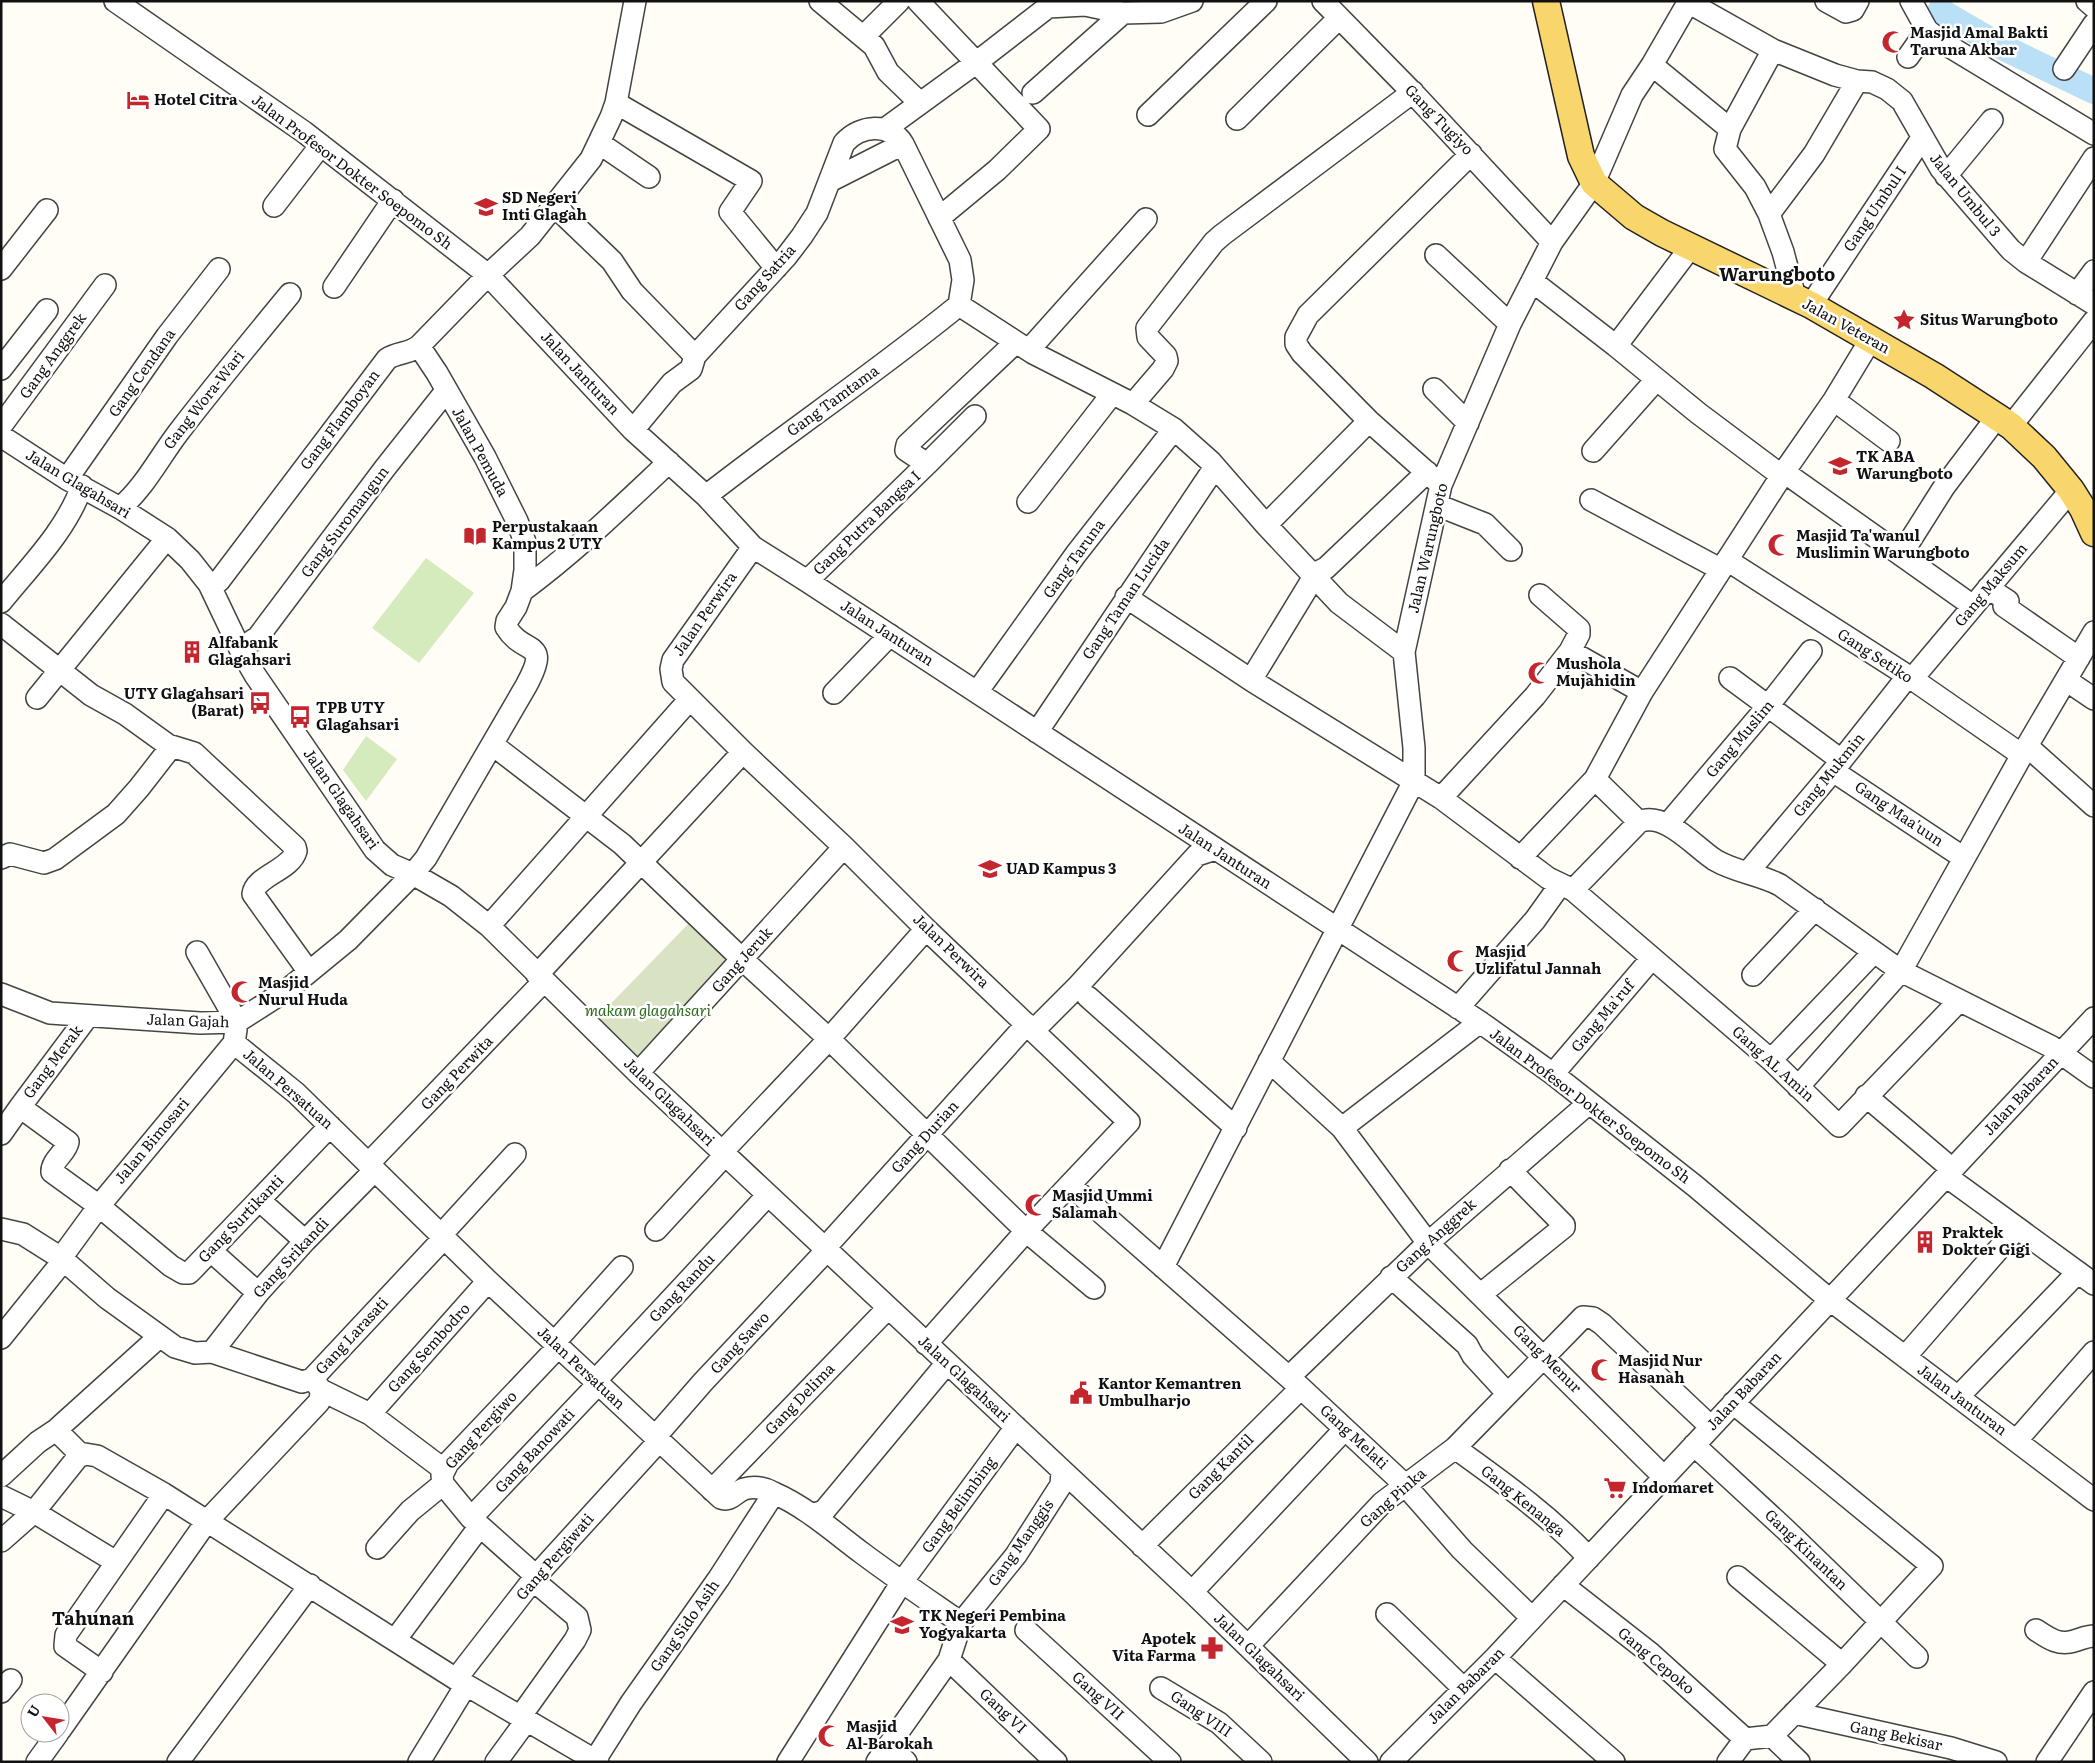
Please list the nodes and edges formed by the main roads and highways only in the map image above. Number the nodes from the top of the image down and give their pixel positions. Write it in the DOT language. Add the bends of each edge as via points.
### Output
graph roads {
  1 [pos="1546,1"];
  2 [pos="2082,501"];
  3 [pos="2094,533"];
  1 -- 2 [label="main road, Jalan Veteran" via="1580,156 1594,183 1634,217 1872,339 2004,421 2044,457"];
  2 -- 3 [label="main road, Jalan Veteran"];
}
